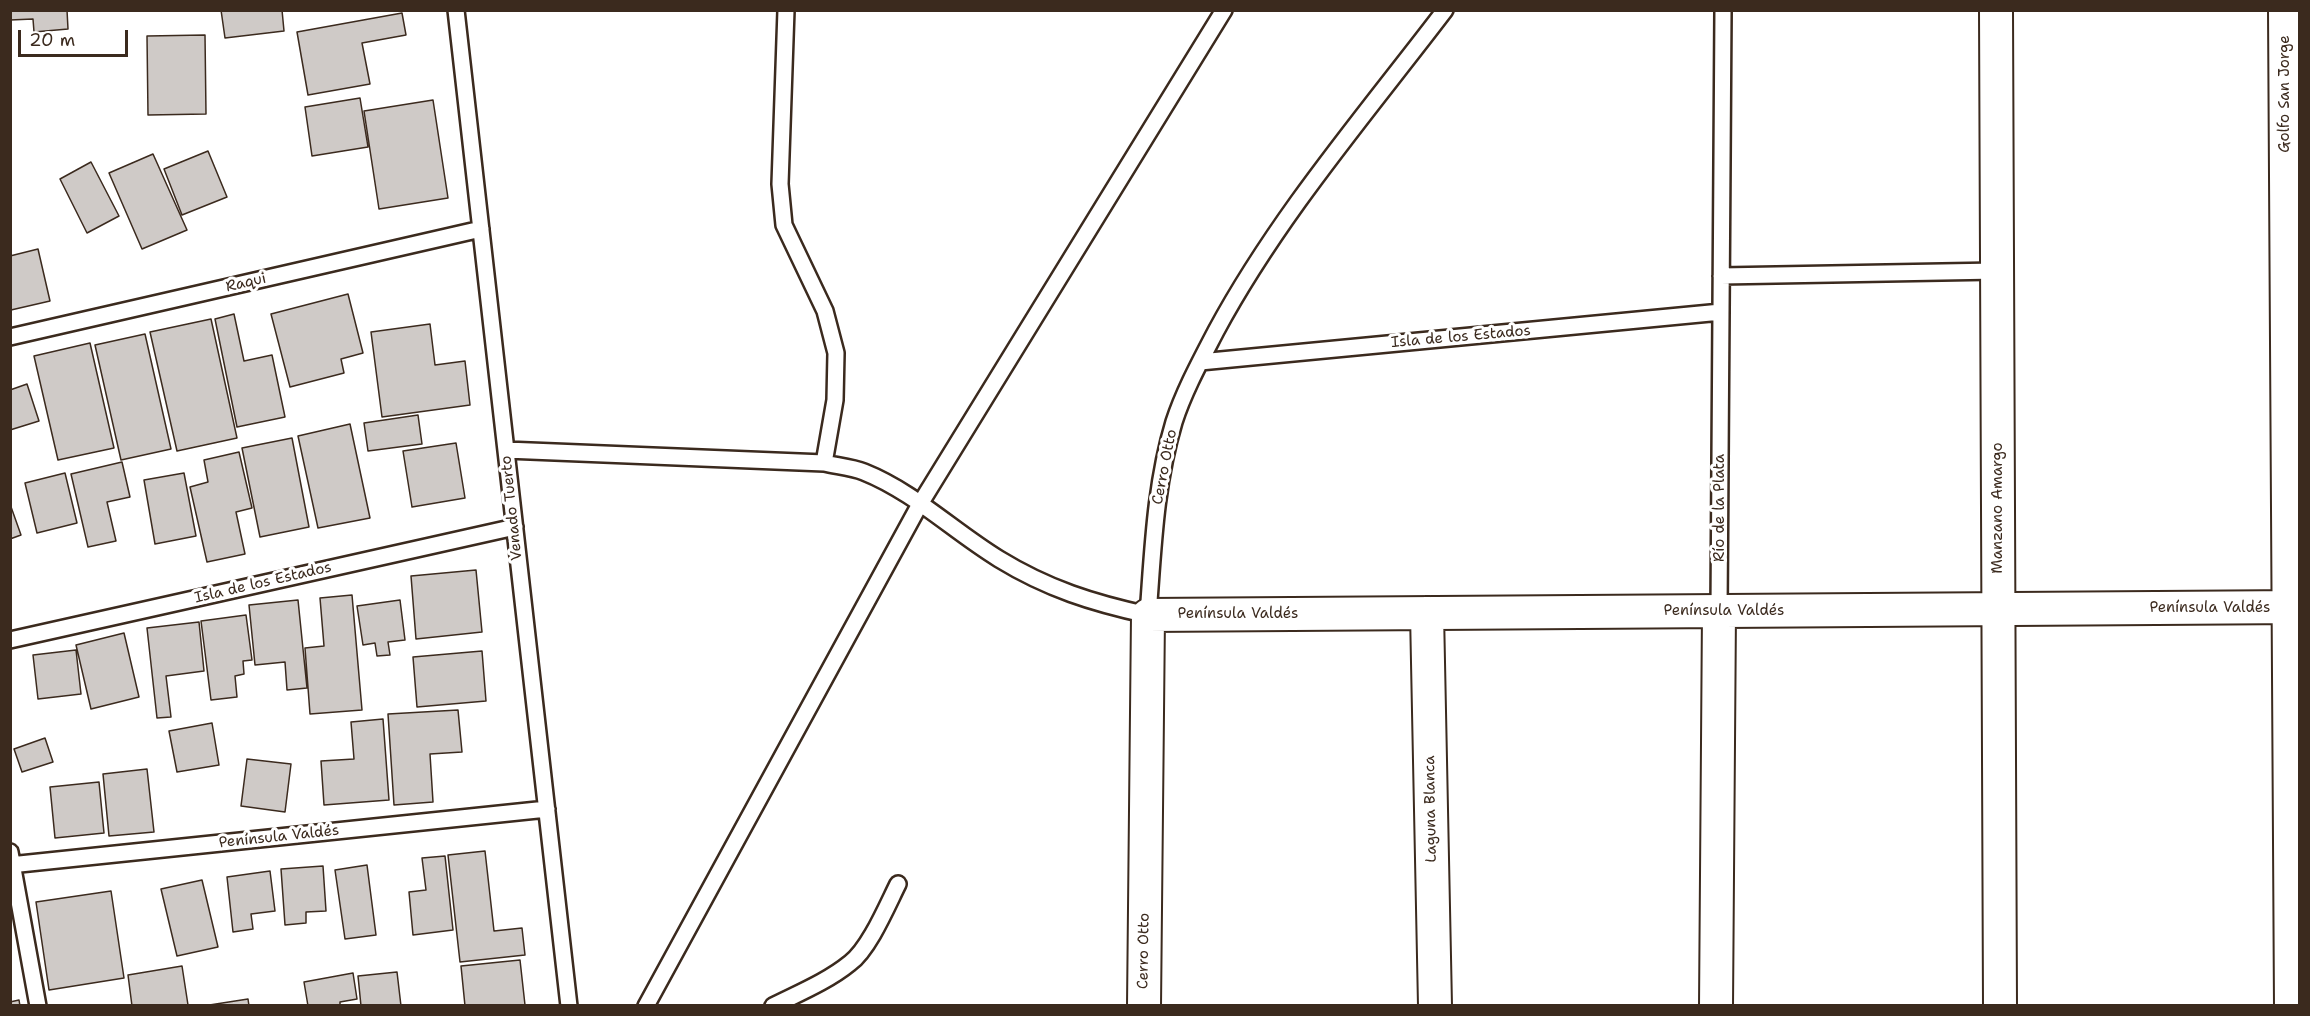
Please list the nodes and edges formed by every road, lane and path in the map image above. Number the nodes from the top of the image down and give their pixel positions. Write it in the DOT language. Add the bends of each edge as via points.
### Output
graph roads {
  1 [pos="456,10"];
  2 [pos="786,10"];
  3 [pos="1224,10"];
  4 [pos="1445,10"];
  5 [pos="1723,10"];
  6 [pos="1996,10"];
  7 [pos="2285,10"];
  8 [pos="481,229"];
  9 [pos="1997,271"];
  10 [pos="1721,276"];
  11 [pos="1721,312"];
  12 [pos="10,337"];
  13 [pos="1200,362"];
  14 [pos="506,450"];
  15 [pos="824,463"];
  16 [pos="920,504"];
  17 [pos="514,527"];
  18 [pos="2294,607"];
  19 [pos="1998,609"];
  20 [pos="1719,611"];
  21 [pos="1427,613"];
  22 [pos="1148,615"];
  23 [pos="10,640"];
  24 [pos="547,809"];
  25 [pos="11,861"];
  26 [pos="898,884"];
  27 [pos="38,1005"];
  28 [pos="569,1005"];
  29 [pos="646,1005"];
  30 [pos="773,1005"];
  31 [pos="1144,1005"];
  32 [pos="1435,1005"];
  33 [pos="1716,1005"];
  34 [pos="2000,1005"];
  35 [pos="2291,1005"];
  1 -- 8 [label="lane, Venado Tuerto"];
  2 -- 15 [label="lane" via="780,184 784,225 825,311 836,353 835,400"];
  3 -- 16 [label="lane"];
  4 -- 13 [label="lane, Cerro Otto" via="1282,223 1238,290"];
  5 -- 10 [label="lane, Río de la Plata"];
  6 -- 9 [label="street, Manzano Amargo"];
  7 -- 18 [label="street, Golfo San Jorge"];
  8 -- 12 [label="lane, Raqui"];
  8 -- 14 [label="lane, Venado Tuerto"];
  9 -- 10 [label="lane"];
  9 -- 19 [label="street, Manzano Amargo"];
  10 -- 11 [label="lane, Río de la Plata"];
  11 -- 13 [label="lane, Isla de los Estados"];
  11 -- 20 [label="lane, Río de la Plata"];
  13 -- 22 [label="lane, Cerro Otto" via="1175,420 1158,490"];
  14 -- 15 [label="lane"];
  14 -- 17 [label="lane, Venado Tuerto"];
  15 -- 16 [label="lane" via="862,471 891,484"];
  16 -- 22 [label="lane" via="960,534 1048,586"];
  16 -- 29 [label="lane"];
  17 -- 23 [label="lane, Isla de los Estados"];
  17 -- 24 [label="lane, Venado Tuerto"];
  18 -- 19 [label="street, Península Valdés"];
  18 -- 35 [label="street, Golfo San Jorge"];
  19 -- 20 [label="street, Península Valdés"];
  19 -- 34 [label="street, Manzano Amargo"];
  20 -- 21 [label="street, Península Valdés"];
  20 -- 33 [label="street, Río de la Plata"];
  21 -- 22 [label="street, Península Valdés"];
  21 -- 32 [label="street, Laguna Blanca"];
  22 -- 31 [label="street, Cerro Otto"];
  24 -- 25 [label="lane, Península Valdés"];
  24 -- 28 [label="lane, Venado Tuerto"];
  25 -- 27 [label="lane"];
  26 -- 30 [label="lane" via="874,932 852,962 807,990"];
}
